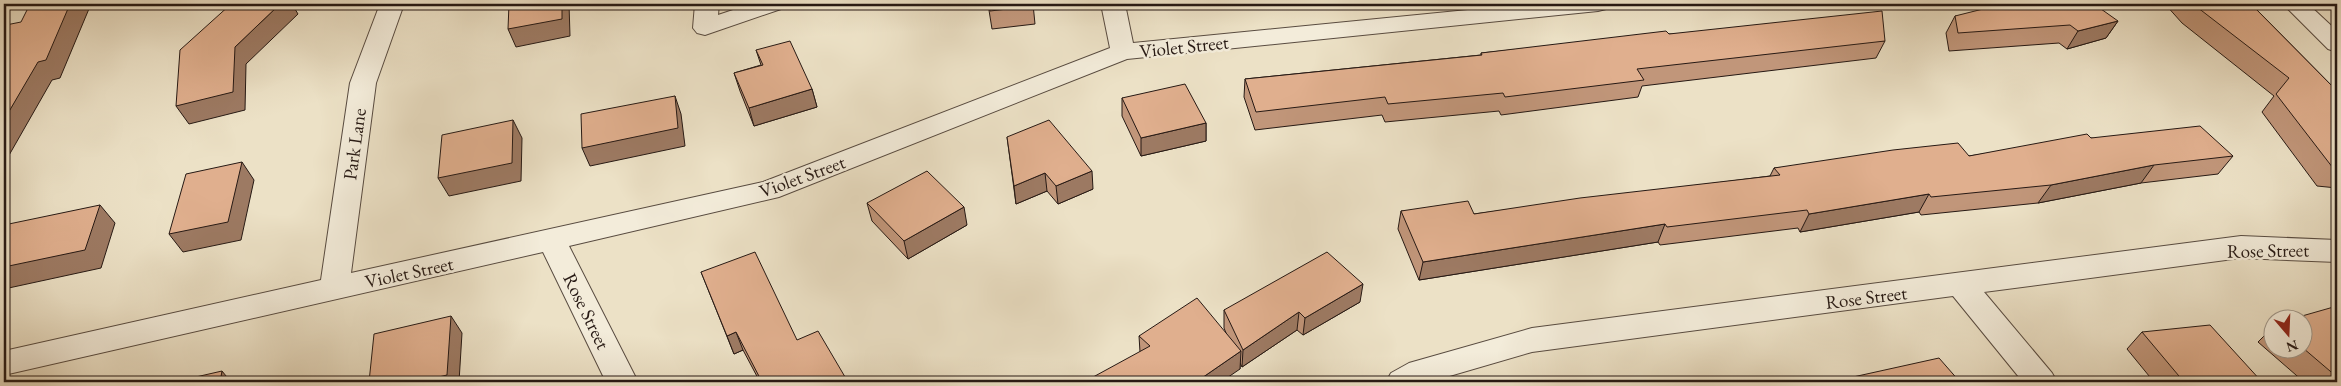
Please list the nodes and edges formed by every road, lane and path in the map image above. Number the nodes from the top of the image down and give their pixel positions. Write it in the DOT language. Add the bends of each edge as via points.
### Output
graph roads {
  1 [pos="392,4"];
  2 [pos="707,4"];
  3 [pos="773,4"];
  4 [pos="1113,4"];
  5 [pos="1598,4"];
  6 [pos="2295,4"];
  7 [pos="2337,44"];
  8 [pos="1123,52"];
  9 [pos="552,240"];
  10 [pos="2337,251"];
  11 [pos="1961,285"];
  12 [pos="334,288"];
  13 [pos="4,363"];
  14 [pos="1417,379"];
  15 [pos="622,382"];
  16 [pos="2041,382"];
  1 -- 12 [label="street, Park Lane" via="363,83"];
  2 -- 3 [label="street" via="705,28"];
  4 -- 8 [label="street"];
  5 -- 8 [label="street, Violet Street"];
  6 -- 7 [label="street"];
  8 -- 9 [label="street, Violet Street" via="769,190"];
  9 -- 12 [label="street, Violet Street"];
  9 -- 15 [label="street, Rose Street"];
  10 -- 11 [label="street, Rose Street" via="2242,248"];
  11 -- 14 [label="street, Rose Street" via="1532,340"];
  11 -- 16 [label="street"];
  12 -- 13 [label="street, Violet Street"];
}
